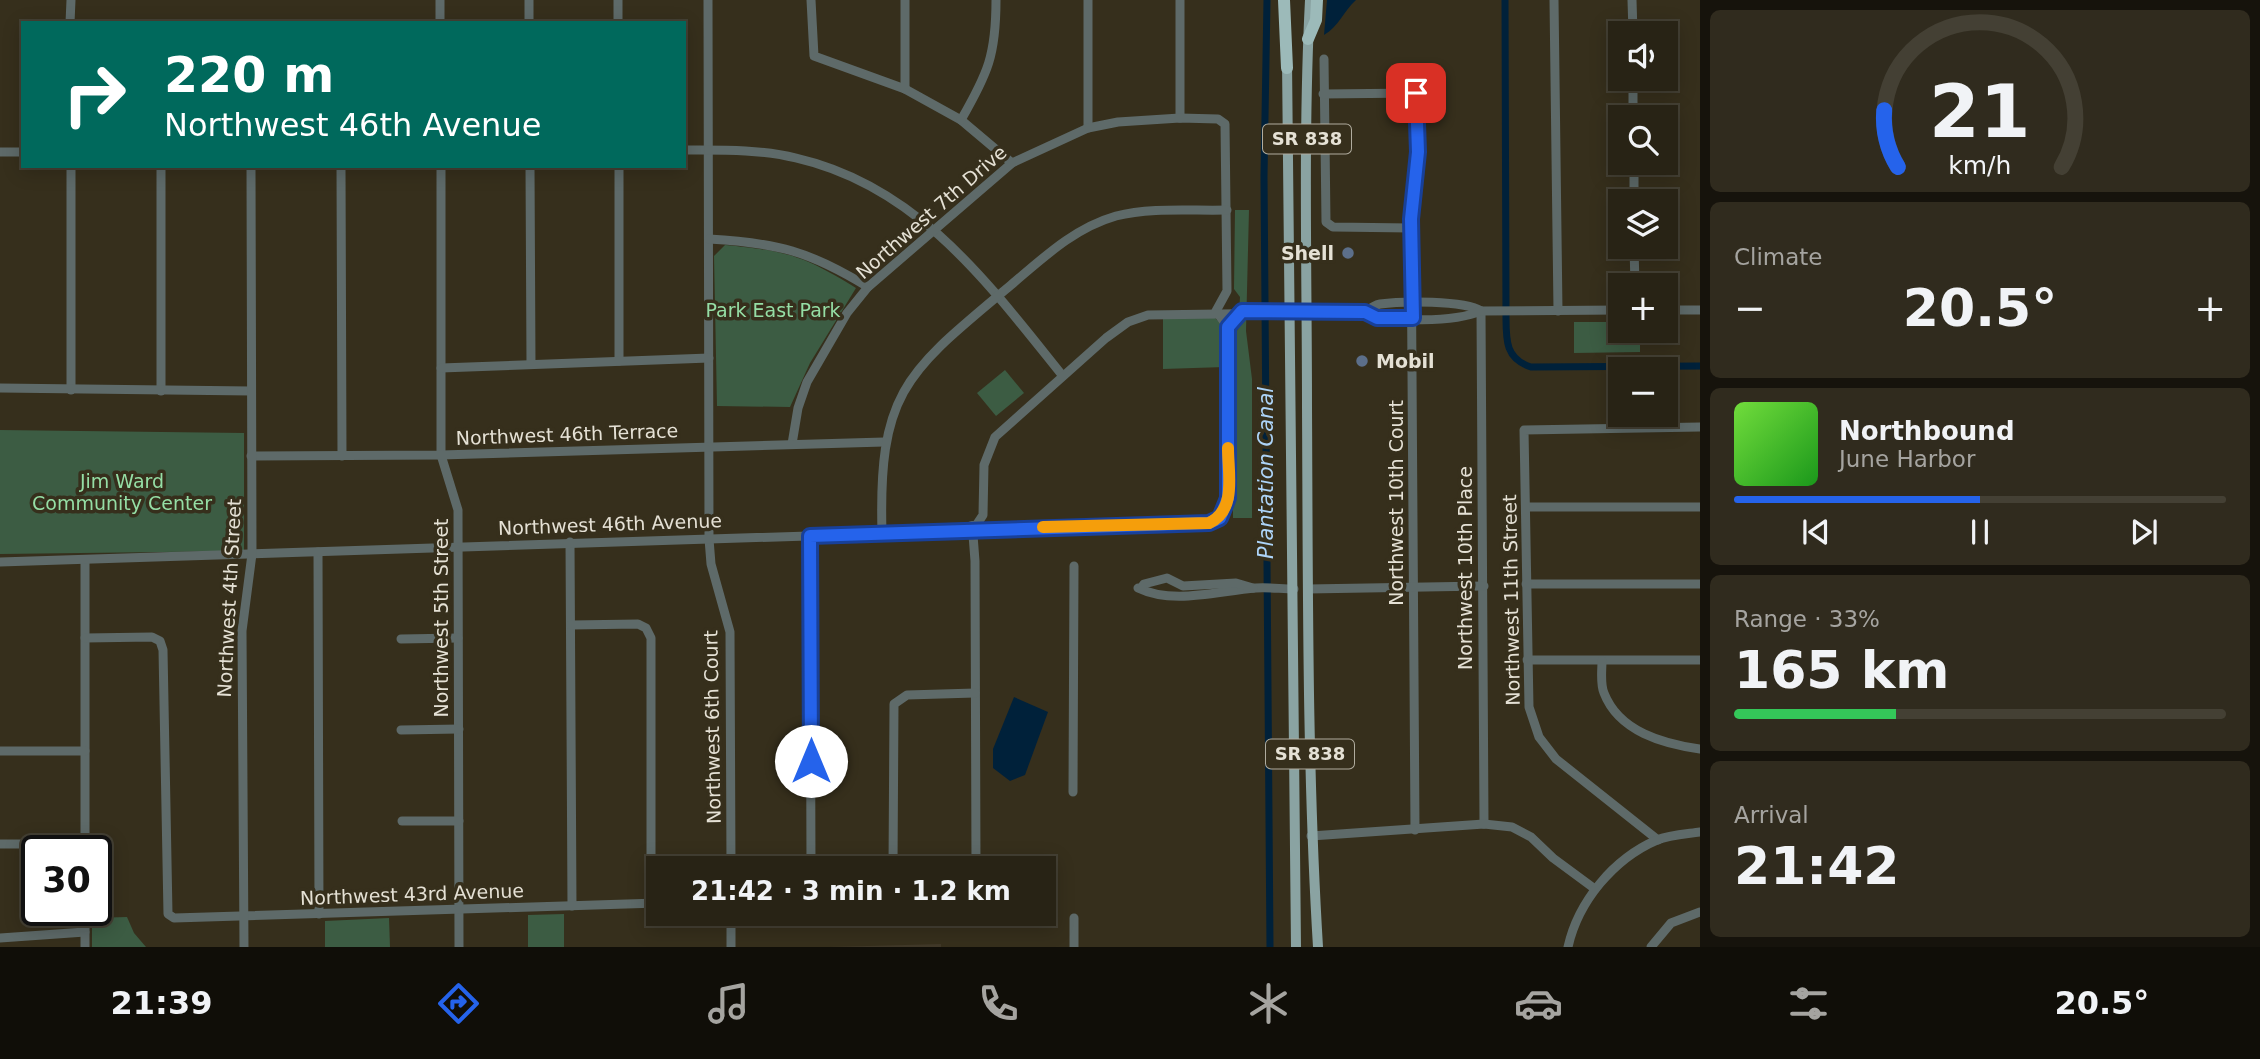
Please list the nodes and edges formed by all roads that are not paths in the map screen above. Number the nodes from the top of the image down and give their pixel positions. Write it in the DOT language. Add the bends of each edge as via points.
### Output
graph roads {
  1 [pos="71,0"];
  2 [pos="440,0"];
  3 [pos="529,0"];
  4 [pos="618,0"];
  5 [pos="708,0"];
  6 [pos="811,0"];
  7 [pos="905,0"];
  8 [pos="996,0"];
  9 [pos="1088,0"];
  10 [pos="1180,0"];
  11 [pos="1284,0"];
  12 [pos="1290,0"];
  13 [pos="1310,0"];
  14 [pos="1317,0"];
  15 [pos="1554,0"];
  16 [pos="1632,0"];
  17 [pos="70,21"];
  18 [pos="440,21"];
  19 [pos="529,21"];
  20 [pos="618,21"];
  21 [pos="1633,21"];
  22 [pos="1308,39"];
  23 [pos="1324,59"];
  24 [pos="1287,68"];
  25 [pos="905,89"];
  26 [pos="1323,94"];
  27 [pos="1180,118"];
  28 [pos="961,120"];
  29 [pos="1088,128"];
  30 [pos="686,150"];
  31 [pos="709,150"];
  32 [pos="0,152"];
  33 [pos="21,152"];
  34 [pos="1012,163"];
  35 [pos="71,168"];
  36 [pos="161,168"];
  37 [pos="251,168"];
  38 [pos="341,168"];
  39 [pos="441,168"];
  40 [pos="530,168"];
  41 [pos="619,168"];
  42 [pos="1227,210"];
  43 [pos="935,229"];
  44 [pos="1411,229"];
  45 [pos="709,239"];
  46 [pos="868,288"];
  47 [pos="1227,291"];
  48 [pos="997,297"];
  49 [pos="1413,304"];
  50 [pos="1608,310"];
  51 [pos="1678,310"];
  52 [pos="1700,310"];
  53 [pos="1243,311"];
  54 [pos="1289,311"];
  55 [pos="1481,311"];
  56 [pos="1558,311"];
  57 [pos="1216,312"];
  58 [pos="1307,312"];
  59 [pos="1365,312"];
  60 [pos="1413,318"];
  61 [pos="1228,327"];
  62 [pos="709,358"];
  63 [pos="619,361"];
  64 [pos="531,364"];
  65 [pos="442,368"];
  66 [pos="1062,375"];
  67 [pos="0,388"];
  68 [pos="71,390"];
  69 [pos="161,391"];
  70 [pos="251,391"];
  71 [pos="1700,427"];
  72 [pos="884,442"];
  73 [pos="792,444"];
  74 [pos="710,447"];
  75 [pos="442,455"];
  76 [pos="251,456"];
  77 [pos="342,456"];
  78 [pos="1526,507"];
  79 [pos="1700,507"];
  80 [pos="983,515"];
  81 [pos="1005,528"];
  82 [pos="968,529"];
  83 [pos="986,531"];
  84 [pos="882,533"];
  85 [pos="810,536"];
  86 [pos="709,539"];
  87 [pos="570,542"];
  88 [pos="974,546"];
  89 [pos="458,547"];
  90 [pos="317,552"];
  91 [pos="252,554"];
  92 [pos="85,561"];
  93 [pos="0,562"];
  94 [pos="1074,566"];
  95 [pos="1294,569"];
  96 [pos="1157,583"];
  97 [pos="1526,584"];
  98 [pos="1700,584"];
  99 [pos="1413,585"];
  100 [pos="1484,586"];
  101 [pos="1254,588"];
  102 [pos="1294,589"];
  103 [pos="1308,589"];
  104 [pos="1157,595"];
  105 [pos="1308,603"];
  106 [pos="571,625"];
  107 [pos="85,638"];
  108 [pos="458,638"];
  109 [pos="401,639"];
  110 [pos="1527,660"];
  111 [pos="1602,660"];
  112 [pos="1700,660"];
  113 [pos="975,694"];
  114 [pos="459,729"];
  115 [pos="401,730"];
  116 [pos="1700,749"];
  117 [pos="0,751"];
  118 [pos="85,751"];
  119 [pos="1073,792"];
  120 [pos="1293,807"];
  121 [pos="402,821"];
  122 [pos="459,821"];
  123 [pos="1484,824"];
  124 [pos="1415,830"];
  125 [pos="1700,832"];
  126 [pos="85,835"];
  127 [pos="1311,836"];
  128 [pos="1658,840"];
  129 [pos="0,844"];
  130 [pos="21,845"];
  131 [pos="654,856"];
  132 [pos="731,856"];
  133 [pos="811,856"];
  134 [pos="893,856"];
  135 [pos="976,856"];
  136 [pos="1595,889"];
  137 [pos="646,903"];
  138 [pos="572,906"];
  139 [pos="458,909"];
  140 [pos="1700,912"];
  141 [pos="319,914"];
  142 [pos="243,917"];
  143 [pos="1074,918"];
  144 [pos="85,926"];
  145 [pos="731,926"];
  146 [pos="85,932"];
  147 [pos="0,938"];
  148 [pos="85,947"];
  149 [pos="244,947"];
  150 [pos="459,947"];
  151 [pos="731,947"];
  152 [pos="1074,947"];
  153 [pos="1296,947"];
  154 [pos="1318,947"];
  155 [pos="1567,947"];
  156 [pos="1650,947"];
  1 -- 17 [label="street"];
  2 -- 18 [label="street"];
  3 -- 19 [label="street"];
  4 -- 20 [label="street"];
  5 -- 31 [label="street, Northwest 6th Court"];
  6 -- 25 [label="street" via="814,55"];
  7 -- 25 [label="street"];
  8 -- 28 [label="street" via="990,68"];
  9 -- 29 [label="street"];
  10 -- 27 [label="street"];
  11 -- 24 [label="highway"];
  12 -- 24 [label="main road, SR 838"];
  13 -- 22 [label="main road, SR 838"];
  14 -- 22 [label="highway" via="1316,20"];
  15 -- 56 [label="street"];
  16 -- 21 [label="street"];
  22 -- 58 [label="main road, SR 838"];
  23 -- 26 [label="street"];
  24 -- 54 [label="main road, SR 838"];
  25 -- 28 [label="street"];
  26 -- 44 [label="street" via="1326,222 1333,227"];
  26 -- 44 [label="street, Northwest 10th Court" via="1416,93 1418,152"];
  27 -- 29 [label="street, Northwest 7th Drive"];
  27 -- 42 [label="street, Northwest 7th Drive" via="1218,119 1225,124"];
  28 -- 34 [label="street"];
  29 -- 34 [label="street, Northwest 7th Drive"];
  30 -- 31 [label="street"];
  31 -- 43 [label="street" via="766,152 823,166 874,186"];
  31 -- 45 [label="street, Northwest 6th Court"];
  32 -- 33 [label="street"];
  34 -- 43 [label="street, Northwest 7th Drive"];
  35 -- 68 [label="street"];
  36 -- 69 [label="street"];
  37 -- 70 [label="street, Northwest 4th Street"];
  38 -- 77 [label="street"];
  39 -- 65 [label="street, Northwest 5th Street"];
  40 -- 64 [label="street"];
  41 -- 63 [label="street"];
  42 -- 47 [label="street"];
  42 -- 48 [label="street" via="1117,216 1079,230"];
  43 -- 46 [label="street, Northwest 7th Drive"];
  43 -- 48 [label="street"];
  44 -- 49 [label="street, Northwest 10th Court"];
  45 -- 46 [label="street" via="777,245 808,254"];
  45 -- 62 [label="street, Northwest 6th Court"];
  46 -- 73 [label="street, Northwest 7th Drive" via="847,313 807,382"];
  47 -- 53 [label="street"];
  47 -- 57 [label="street"];
  48 -- 66 [label="street"];
  48 -- 72 [label="street" via="919,366 904,390"];
  49 -- 55 [label="street" via="1455,304"];
  49 -- 59 [label="street" via="1378,304"];
  49 -- 60 [label="street, Northwest 10th Court"];
  50 -- 56 [label="street"];
  51 -- 52 [label="street"];
  53 -- 54 [label="street"];
  53 -- 57 [label="street"];
  53 -- 61 [label="street"];
  54 -- 58 [label="street"];
  54 -- 95 [label="main road, SR 838"];
  55 -- 56 [label="street"];
  55 -- 60 [label="street"];
  55 -- 100 [label="street, Northwest 10th Place"];
  57 -- 61 [label="street"];
  57 -- 66 [label="street" via="1148,315 1128,322"];
  58 -- 59 [label="street"];
  58 -- 103 [label="main road, SR 838"];
  59 -- 60 [label="street" via="1377,318"];
  60 -- 99 [label="street, Northwest 10th Court"];
  61 -- 81 [label="street" via="1228,498 1220,518 1209,523"];
  62 -- 63 [label="street"];
  62 -- 74 [label="street, Northwest 6th Court"];
  63 -- 64 [label="street"];
  64 -- 65 [label="street"];
  65 -- 75 [label="street, Northwest 5th Street"];
  66 -- 80 [label="street" via="995,437 982,474"];
  67 -- 68 [label="street"];
  68 -- 69 [label="street"];
  69 -- 70 [label="street"];
  70 -- 76 [label="street, Northwest 4th Street"];
  71 -- 78 [label="street, Northwest 11th Street" via="1524,430"];
  72 -- 73 [label="street, Northwest 46th Terrace"];
  72 -- 84 [label="street"];
  73 -- 74 [label="street, Northwest 46th Terrace"];
  74 -- 75 [label="street, Northwest 46th Terrace"];
  74 -- 86 [label="street, Northwest 6th Court"];
  75 -- 77 [label="street, Northwest 46th Terrace"];
  75 -- 89 [label="street, Northwest 5th Street" via="458,510"];
  76 -- 77 [label="street, Northwest 46th Terrace"];
  76 -- 91 [label="street, Northwest 4th Street"];
  78 -- 79 [label="street"];
  78 -- 97 [label="street, Northwest 11th Street"];
  80 -- 81 [label="street" via="991,525"];
  80 -- 82 [label="street"];
  81 -- 83 [label="street"];
  82 -- 83 [label="street"];
  82 -- 84 [label="street, Northwest 46th Avenue"];
  82 -- 88 [label="street"];
  83 -- 88 [label="street"];
  84 -- 85 [label="street, Northwest 46th Avenue"];
  85 -- 86 [label="street, Northwest 46th Avenue"];
  85 -- 133 [label="street"];
  86 -- 87 [label="street, Northwest 46th Avenue"];
  86 -- 132 [label="street, Northwest 6th Court" via="711,564 730,632"];
  87 -- 89 [label="street, Northwest 46th Avenue"];
  87 -- 106 [label="street"];
  88 -- 113 [label="street"];
  89 -- 90 [label="street, Northwest 46th Avenue"];
  89 -- 108 [label="street, Northwest 5th Street"];
  90 -- 91 [label="street, Northwest 46th Avenue"];
  90 -- 141 [label="street"];
  91 -- 92 [label="street, Northwest 46th Avenue"];
  91 -- 142 [label="street, Northwest 4th Street" via="242,631"];
  92 -- 93 [label="street, Northwest 46th Avenue"];
  92 -- 107 [label="street"];
  94 -- 119 [label="street"];
  95 -- 102 [label="main road, SR 838"];
  95 -- 103 [label="main road"];
  96 -- 101 [label="street" via="1167,578 1183,586 1236,583"];
  96 -- 104 [label="street"];
  96 -- 104 [label="street" via="1140,588"];
  97 -- 98 [label="street"];
  97 -- 110 [label="street, Northwest 11th Street"];
  99 -- 100 [label="street"];
  99 -- 103 [label="street" via="1394,590"];
  99 -- 124 [label="street, Northwest 10th Court"];
  100 -- 123 [label="street, Northwest 10th Place"];
  101 -- 102 [label="street"];
  101 -- 104 [label="street" via="1172,598"];
  102 -- 105 [label="main road" via="1302,592"];
  102 -- 120 [label="main road, SR 838"];
  103 -- 105 [label="main road, SR 838"];
  105 -- 127 [label="main road, SR 838"];
  106 -- 131 [label="street" via="638,624 651,638"];
  106 -- 138 [label="street"];
  107 -- 118 [label="street"];
  107 -- 142 [label="street, Northwest 43rd Avenue" via="152,637 160,641 168,914 182,920"];
  108 -- 109 [label="street"];
  108 -- 114 [label="street, Northwest 5th Street"];
  110 -- 111 [label="street"];
  110 -- 128 [label="street, Northwest 11th Street" via="1529,707 1539,737 1583,784"];
  111 -- 112 [label="street"];
  111 -- 116 [label="street" via="1603,692 1621,716 1665,744"];
  113 -- 134 [label="street" via="907,695 896,700 892,710"];
  113 -- 135 [label="street"];
  114 -- 115 [label="street"];
  114 -- 122 [label="street, Northwest 5th Street"];
  117 -- 118 [label="street"];
  118 -- 126 [label="street"];
  120 -- 127 [label="main road"];
  120 -- 153 [label="main road, SR 838"];
  121 -- 122 [label="street"];
  122 -- 139 [label="street, Northwest 5th Street"];
  123 -- 124 [label="street"];
  123 -- 136 [label="street" via="1512,827 1531,837"];
  124 -- 127 [label="street"];
  125 -- 128 [label="street"];
  127 -- 154 [label="main road, SR 838"];
  128 -- 136 [label="street" via="1616,868"];
  129 -- 130 [label="street"];
  136 -- 155 [label="street"];
  137 -- 138 [label="street, Northwest 43rd Avenue"];
  138 -- 139 [label="street, Northwest 43rd Avenue"];
  139 -- 141 [label="street, Northwest 43rd Avenue"];
  139 -- 150 [label="street, Northwest 5th Street"];
  140 -- 156 [label="street" via="1671,923"];
  141 -- 142 [label="street, Northwest 43rd Avenue"];
  142 -- 149 [label="street, Northwest 4th Street"];
  143 -- 152 [label="street"];
  144 -- 146 [label="street"];
  145 -- 151 [label="street"];
  146 -- 147 [label="street"];
  146 -- 148 [label="street"];
}
